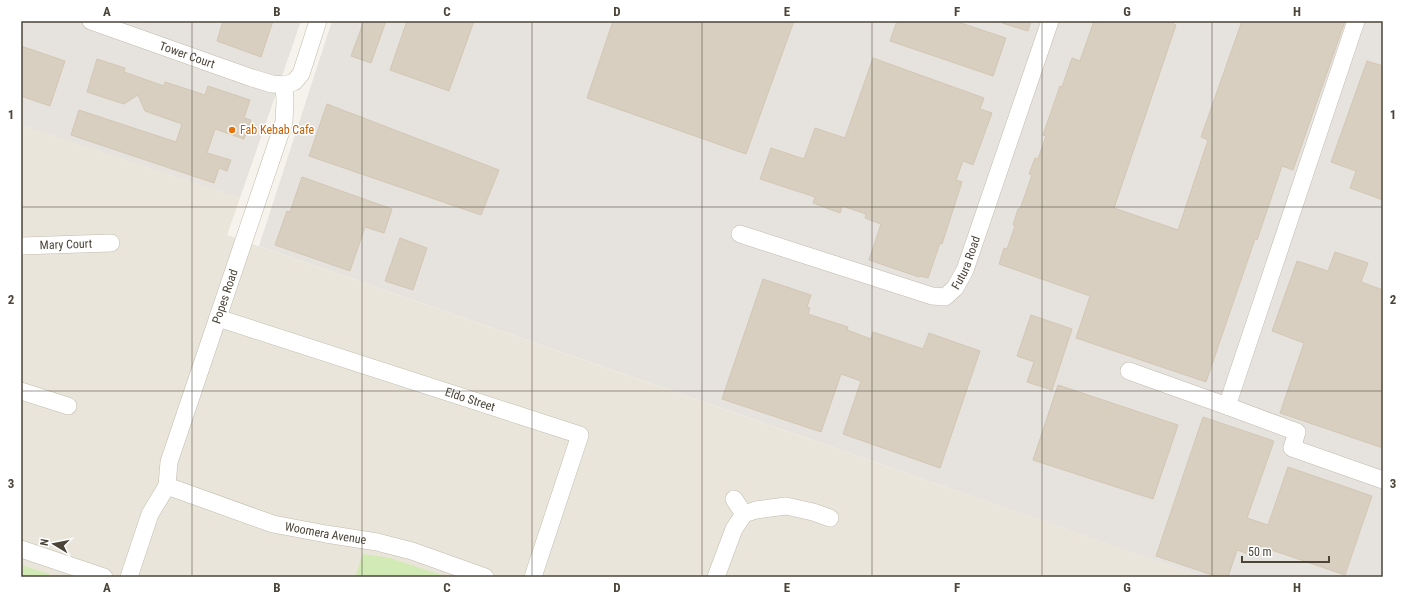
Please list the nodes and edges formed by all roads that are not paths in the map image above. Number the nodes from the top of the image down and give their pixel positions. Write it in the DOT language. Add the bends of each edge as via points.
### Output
graph roads {
  1 [pos="91,21"];
  2 [pos="318,21"];
  3 [pos="1050,21"];
  4 [pos="1356,21"];
  5 [pos="284,85"];
  6 [pos="740,234"];
  7 [pos="111,243"];
  8 [pos="21,246"];
  9 [pos="218,318"];
  10 [pos="1129,371"];
  11 [pos="21,391"];
  12 [pos="68,406"];
  13 [pos="1227,406"];
  14 [pos="1383,480"];
  15 [pos="166,486"];
  16 [pos="734,499"];
  17 [pos="744,514"];
  18 [pos="830,518"];
  19 [pos="21,549"];
  20 [pos="104,577"];
  21 [pos="129,577"];
  22 [pos="485,577"];
  23 [pos="533,577"];
  24 [pos="716,577"];
  1 -- 5 [label="street, Tower Court" via="252,78"];
  2 -- 5 [label="street" via="301,74 294,82"];
  3 -- 6 [label="street, Futura Road" via="965,270 955,288 945,297 932,296"];
  4 -- 13 [label="street"];
  5 -- 9 [label="street, Popes Road" via="284,122"];
  7 -- 8 [label="street, Mary Court"];
  9 -- 15 [label="street, Popes Road" via="169,462"];
  9 -- 23 [label="street, Eldo Street" via="580,435"];
  10 -- 13 [label="street"];
  11 -- 12 [label="street"];
  13 -- 14 [label="street" via="1297,432 1292,448"];
  15 -- 21 [label="street, Popes Road" via="150,514"];
  15 -- 22 [label="street, Woomera Avenue" via="273,524 405,549"];
  16 -- 17 [label="street"];
  17 -- 18 [label="street" via="786,506"];
  17 -- 24 [label="street" via="734,529"];
  19 -- 20 [label="street"];
}
